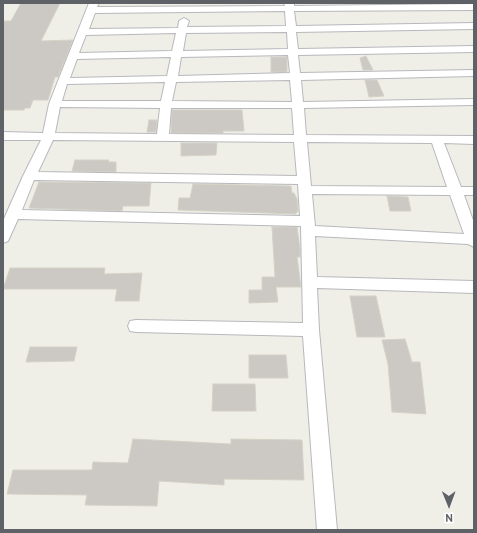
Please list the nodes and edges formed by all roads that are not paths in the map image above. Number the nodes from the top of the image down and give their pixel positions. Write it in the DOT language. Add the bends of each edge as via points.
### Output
graph roads {
  1 [pos="93,6"];
  2 [pos="186,6"];
  3 [pos="290,6"];
  4 [pos="474,7"];
  5 [pos="474,26"];
  6 [pos="292,30"];
  7 [pos="182,31"];
  8 [pos="84,32"];
  9 [pos="474,49"];
  10 [pos="294,53"];
  11 [pos="178,55"];
  12 [pos="73,56"];
  13 [pos="474,73"];
  14 [pos="296,78"];
  15 [pos="173,79"];
  16 [pos="63,81"];
  17 [pos="474,102"];
  18 [pos="55,104"];
  19 [pos="166,105"];
  20 [pos="298,105"];
  21 [pos="3,136"];
  22 [pos="48,136"];
  23 [pos="162,138"];
  24 [pos="301,139"];
  25 [pos="437,140"];
  26 [pos="474,140"];
  27 [pos="29,176"];
  28 [pos="304,185"];
  29 [pos="455,191"];
  30 [pos="474,191"];
  31 [pos="13,214"];
  32 [pos="308,226"];
  33 [pos="3,238"];
  34 [pos="473,240"];
  35 [pos="309,282"];
  36 [pos="474,287"];
  37 [pos="136,326"];
  38 [pos="311,330"];
  39 [pos="326,530"];
  1 -- 2 [label="street"];
  1 -- 8 [label="street"];
  2 -- 3 [label="street"];
  2 -- 7 [label="street"];
  3 -- 4 [label="street"];
  3 -- 6 [label="street"];
  5 -- 6 [label="street"];
  6 -- 7 [label="street"];
  6 -- 10 [label="street"];
  7 -- 8 [label="street"];
  7 -- 11 [label="street"];
  8 -- 12 [label="street"];
  9 -- 10 [label="street"];
  10 -- 11 [label="street"];
  10 -- 14 [label="street"];
  11 -- 12 [label="street"];
  11 -- 15 [label="street"];
  12 -- 16 [label="street"];
  13 -- 14 [label="street"];
  14 -- 15 [label="street"];
  14 -- 20 [label="street"];
  15 -- 16 [label="street"];
  15 -- 19 [label="street"];
  16 -- 18 [label="street"];
  17 -- 20 [label="street"];
  18 -- 19 [label="street"];
  18 -- 22 [label="street"];
  19 -- 20 [label="street"];
  19 -- 23 [label="street"];
  20 -- 24 [label="street"];
  21 -- 22 [label="street"];
  22 -- 23 [label="street"];
  22 -- 27 [label="street"];
  23 -- 24 [label="street"];
  24 -- 25 [label="street"];
  24 -- 28 [label="street"];
  25 -- 26 [label="street"];
  25 -- 29 [label="street"];
  27 -- 28 [label="street"];
  27 -- 31 [label="street"];
  28 -- 29 [label="street"];
  28 -- 32 [label="street"];
  29 -- 30 [label="street"];
  29 -- 34 [label="street"];
  31 -- 32 [label="street"];
  31 -- 33 [label="street"];
  32 -- 34 [label="street"];
  32 -- 35 [label="street"];
  35 -- 36 [label="street"];
  35 -- 38 [label="street"];
  37 -- 38 [label="street"];
  38 -- 39 [label="street"];
}
